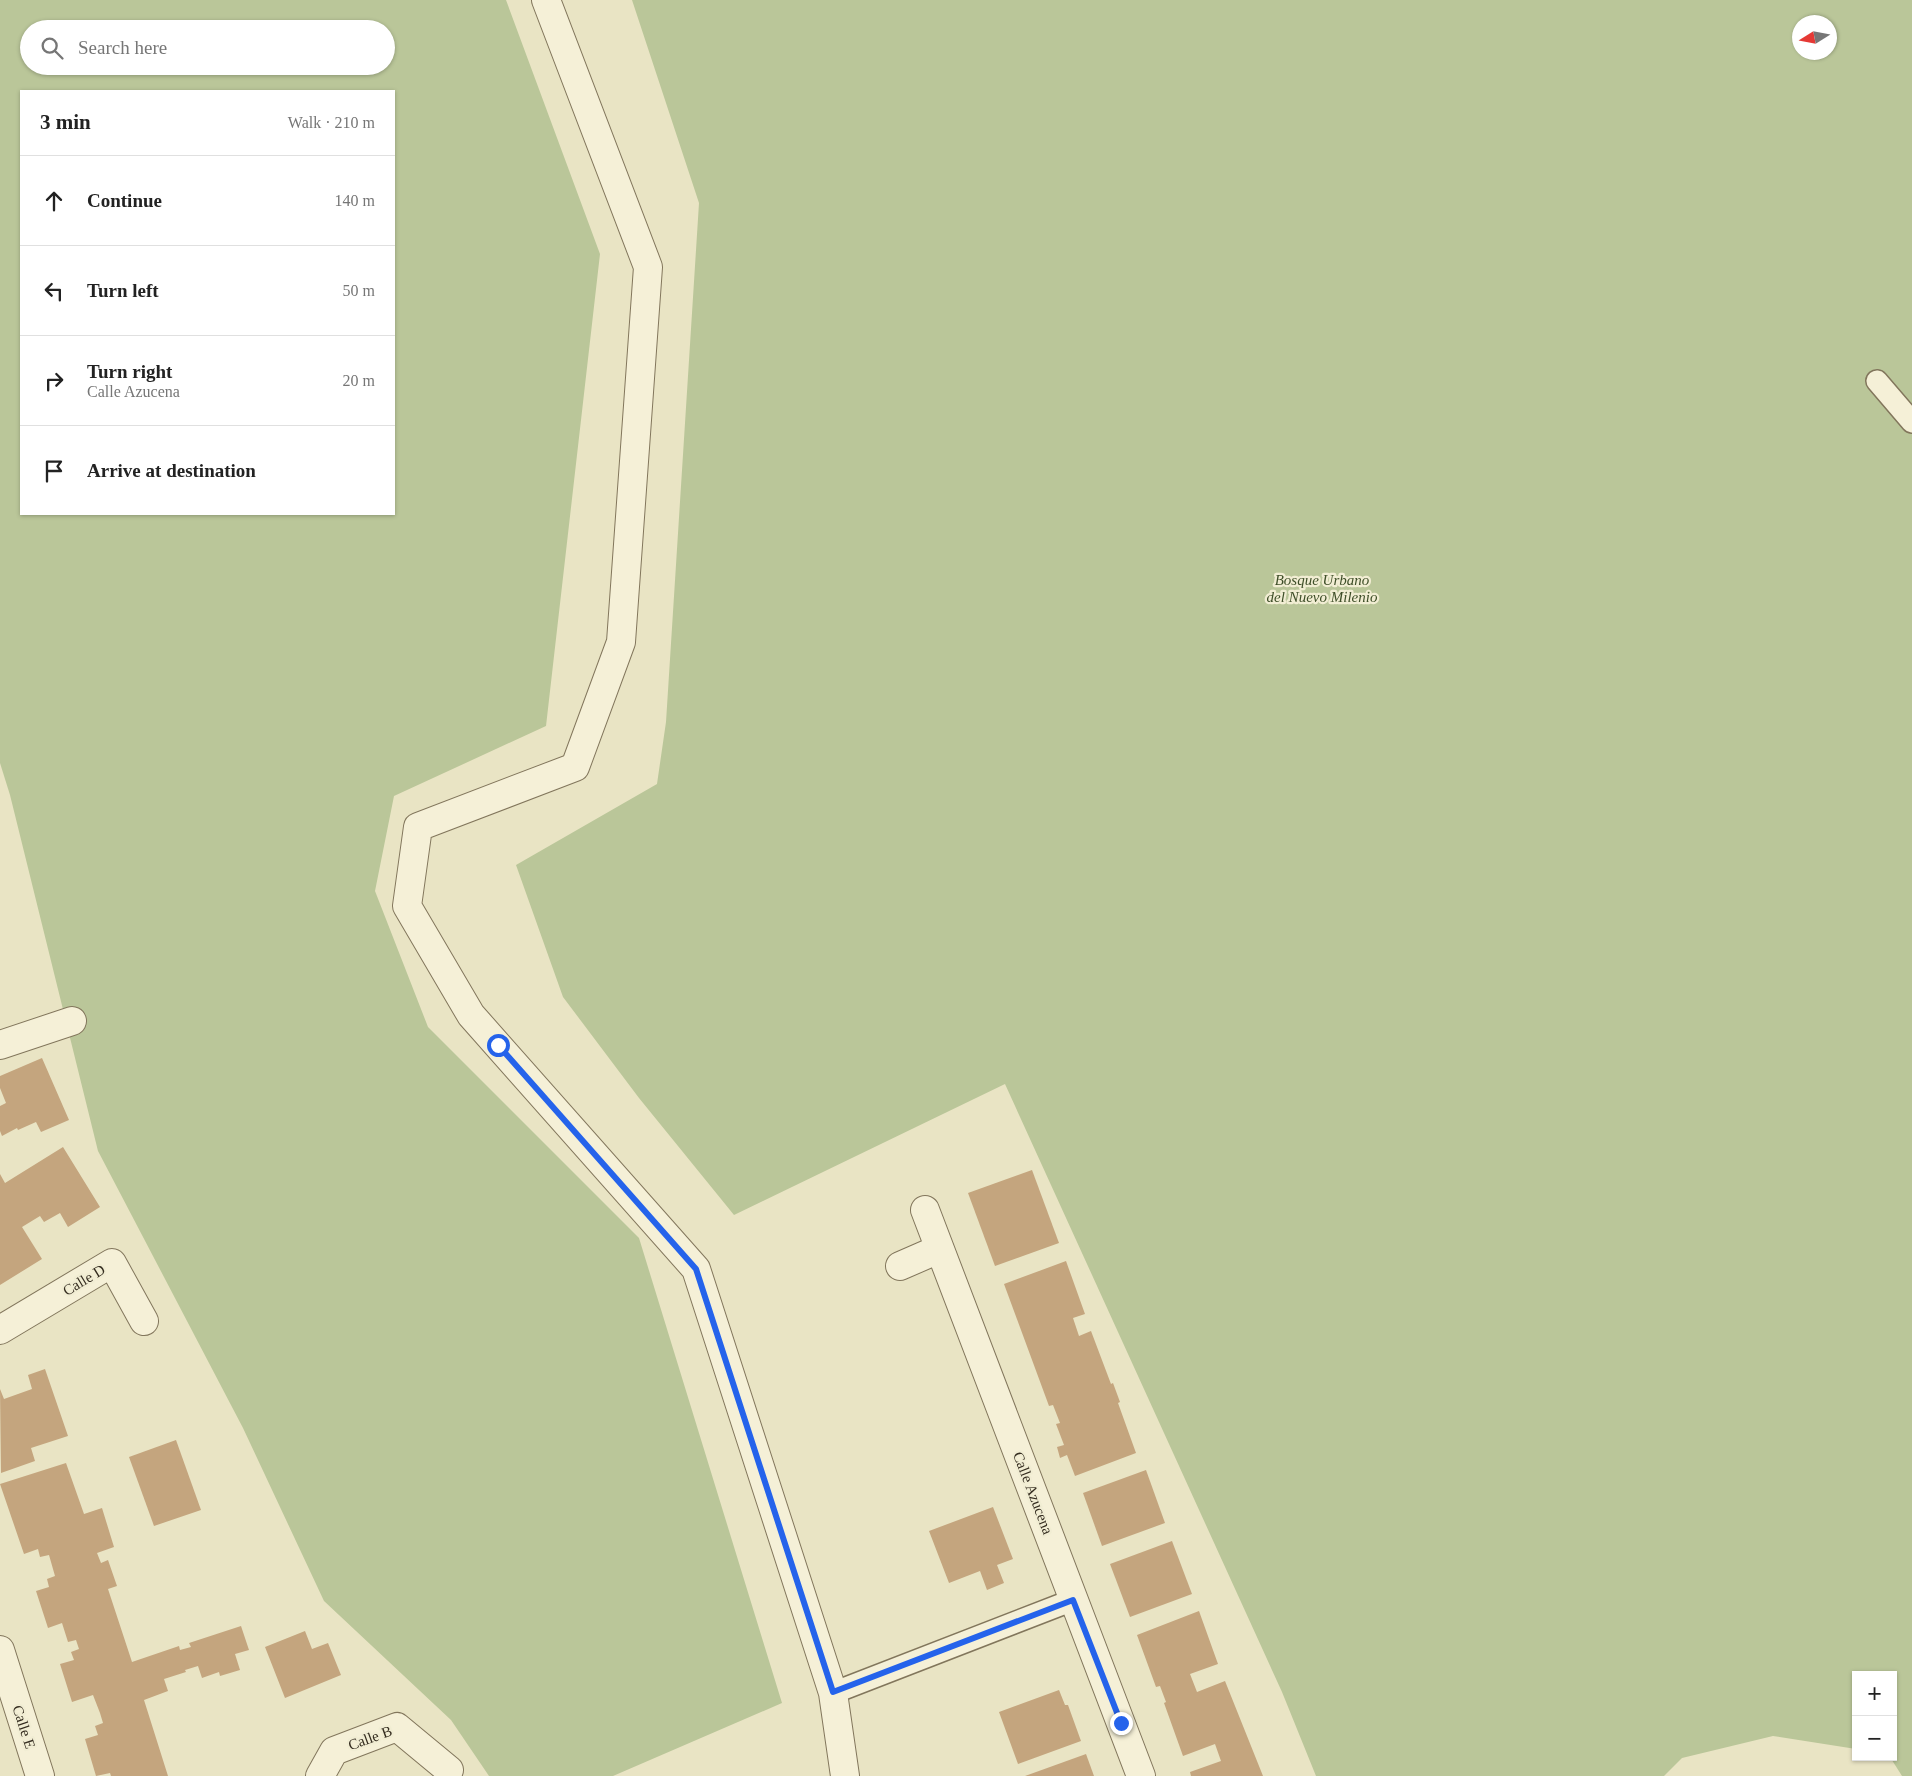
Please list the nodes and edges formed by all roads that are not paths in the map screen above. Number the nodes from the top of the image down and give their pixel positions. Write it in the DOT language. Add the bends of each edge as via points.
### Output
graph roads {
  1 [pos="546,0"];
  2 [pos="1877,381"];
  3 [pos="1912,422"];
  4 [pos="72,1021"];
  5 [pos="0,1045"];
  6 [pos="925,1210"];
  7 [pos="940,1249"];
  8 [pos="900,1266"];
  9 [pos="144,1321"];
  10 [pos="0,1330"];
  11 [pos="1073,1600"];
  12 [pos="0,1650"];
  13 [pos="833,1692"];
  14 [pos="449,1770"];
  15 [pos="40,1776"];
  16 [pos="320,1776"];
  17 [pos="845,1776"];
  18 [pos="1141,1776"];
  1 -- 13 [label="street" via="648,267 620,642 575,767 418,827 407,906 471,1015 696,1269"];
  2 -- 3 [label="lane"];
  4 -- 5 [label="street"];
  6 -- 7 [label="street, Calle Azucena"];
  7 -- 8 [label="street"];
  7 -- 11 [label="street, Calle Azucena"];
  9 -- 10 [label="street, Calle D" via="112,1263"];
  11 -- 13 [label="lane"];
  11 -- 18 [label="street, Calle Azucena"];
  12 -- 15 [label="street, Calle E"];
  13 -- 17 [label="street"];
  14 -- 16 [label="street, Calle B" via="397,1727 334,1751"];
}
